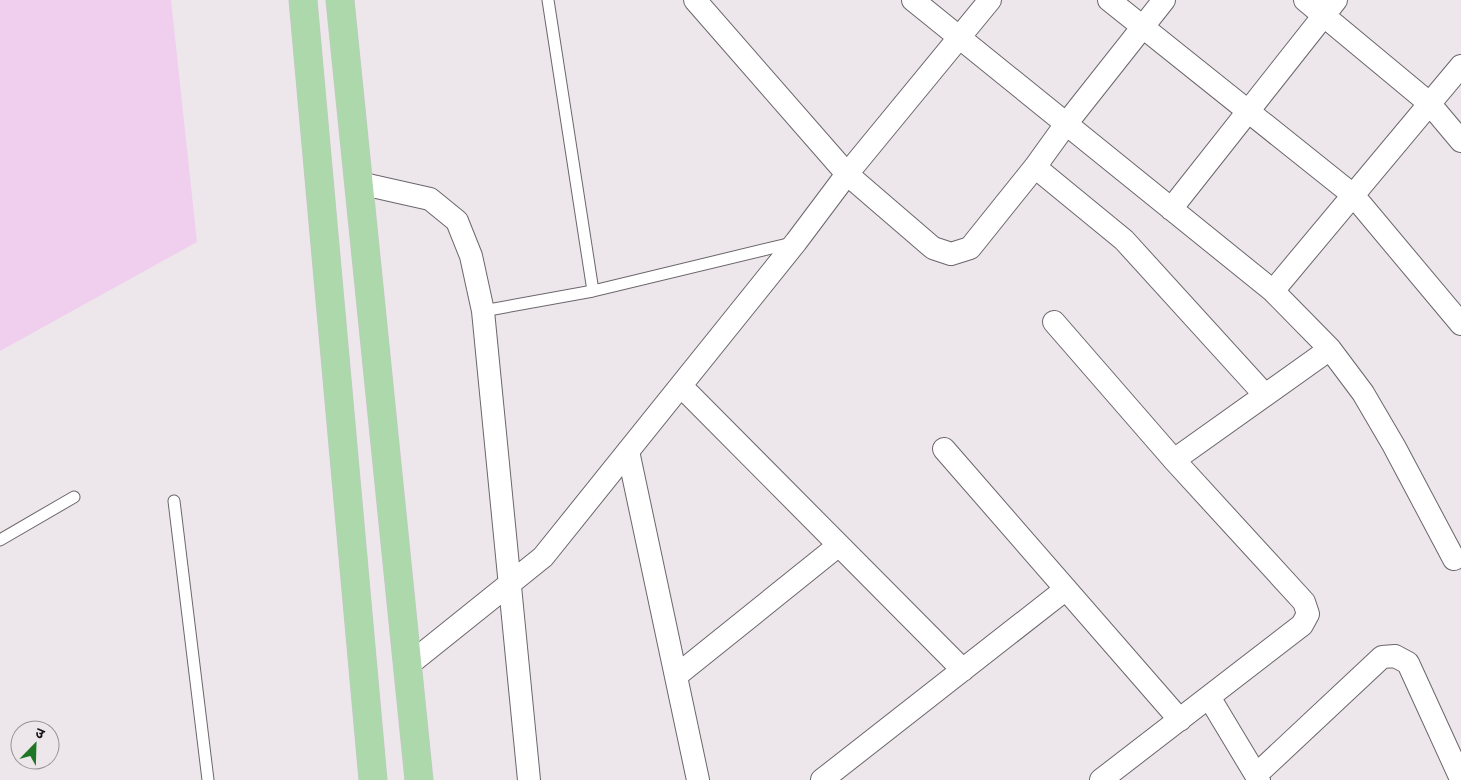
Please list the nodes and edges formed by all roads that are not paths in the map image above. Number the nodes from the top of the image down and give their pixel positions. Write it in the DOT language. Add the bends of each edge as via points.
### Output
graph roads {
  1 [pos="303,0"];
  2 [pos="340,0"];
  3 [pos="548,0"];
  4 [pos="695,0"];
  5 [pos="913,0"];
  6 [pos="990,0"];
  7 [pos="1109,0"];
  8 [pos="1164,0"];
  9 [pos="1305,0"];
  10 [pos="1330,8"];
  11 [pos="1143,27"];
  12 [pos="960,38"];
  13 [pos="1461,66"];
  14 [pos="1429,103"];
  15 [pos="1248,112"];
  16 [pos="1066,124"];
  17 [pos="1461,141"];
  18 [pos="1035,167"];
  19 [pos="847,174"];
  20 [pos="359,183"];
  21 [pos="1353,195"];
  22 [pos="1171,209"];
  23 [pos="796,242"];
  24 [pos="593,291"];
  25 [pos="1272,291"];
  26 [pos="483,311"];
  27 [pos="1054,322"];
  28 [pos="1461,324"];
  29 [pos="1330,349"];
  30 [pos="680,386"];
  31 [pos="1266,395"];
  32 [pos="944,449"];
  33 [pos="628,451"];
  34 [pos="1174,460"];
  35 [pos="74,496"];
  36 [pos="174,501"];
  37 [pos="0,540"];
  38 [pos="839,545"];
  39 [pos="1454,559"];
  40 [pos="510,584"];
  41 [pos="1066,589"];
  42 [pos="407,666"];
  43 [pos="963,670"];
  44 [pos="676,676"];
  45 [pos="1209,697"];
  46 [pos="1180,720"];
  47 [pos="1258,778"];
  48 [pos="1461,779"];
  49 [pos="208,780"];
  50 [pos="373,780"];
  51 [pos="419,780"];
  52 [pos="529,780"];
  53 [pos="698,780"];
  54 [pos="822,780"];
  55 [pos="1101,780"];
  1 -- 50 [label="main road"];
  2 -- 20 [label="main road"];
  3 -- 24 [label="lane"];
  4 -- 19 [label="street"];
  5 -- 12 [label="street"];
  6 -- 12 [label="street"];
  7 -- 11 [label="street"];
  8 -- 11 [label="street"];
  9 -- 10 [label="street"];
  10 -- 14 [label="street"];
  10 -- 15 [label="street"];
  11 -- 15 [label="street"];
  11 -- 16 [label="street"];
  12 -- 16 [label="street"];
  12 -- 19 [label="street"];
  13 -- 14 [label="street"];
  14 -- 17 [label="street"];
  14 -- 21 [label="street"];
  15 -- 21 [label="street"];
  15 -- 22 [label="street"];
  16 -- 18 [label="street"];
  16 -- 22 [label="street"];
  18 -- 19 [label="street" via="970,248 951,254 933,248"];
  18 -- 31 [label="street" via="1124,240"];
  19 -- 23 [label="street"];
  20 -- 26 [label="street" via="430,199 457,221 471,256"];
  20 -- 42 [label="main road"];
  21 -- 25 [label="street"];
  21 -- 28 [label="street"];
  22 -- 25 [label="street"];
  23 -- 24 [label="lane"];
  23 -- 30 [label="street"];
  24 -- 26 [label="lane"];
  25 -- 29 [label="street"];
  26 -- 40 [label="street"];
  27 -- 34 [label="street"];
  29 -- 31 [label="street"];
  29 -- 39 [label="street" via="1372,408"];
  30 -- 33 [label="street"];
  30 -- 38 [label="street"];
  31 -- 34 [label="street"];
  32 -- 41 [label="street"];
  33 -- 40 [label="street" via="543,557"];
  33 -- 44 [label="street"];
  34 -- 45 [label="street" via="1304,602 1308,614 1302,625"];
  35 -- 37 [label="lane"];
  36 -- 49 [label="lane"];
  38 -- 43 [label="street"];
  38 -- 44 [label="street"];
  40 -- 42 [label="street"];
  40 -- 52 [label="street"];
  41 -- 43 [label="street"];
  41 -- 46 [label="street"];
  42 -- 51 [label="main road"];
  43 -- 54 [label="street"];
  44 -- 53 [label="street"];
  45 -- 46 [label="street"];
  45 -- 47 [label="street"];
  46 -- 55 [label="street"];
  47 -- 48 [label="street" via="1382,657 1395,656 1408,663"];
}
